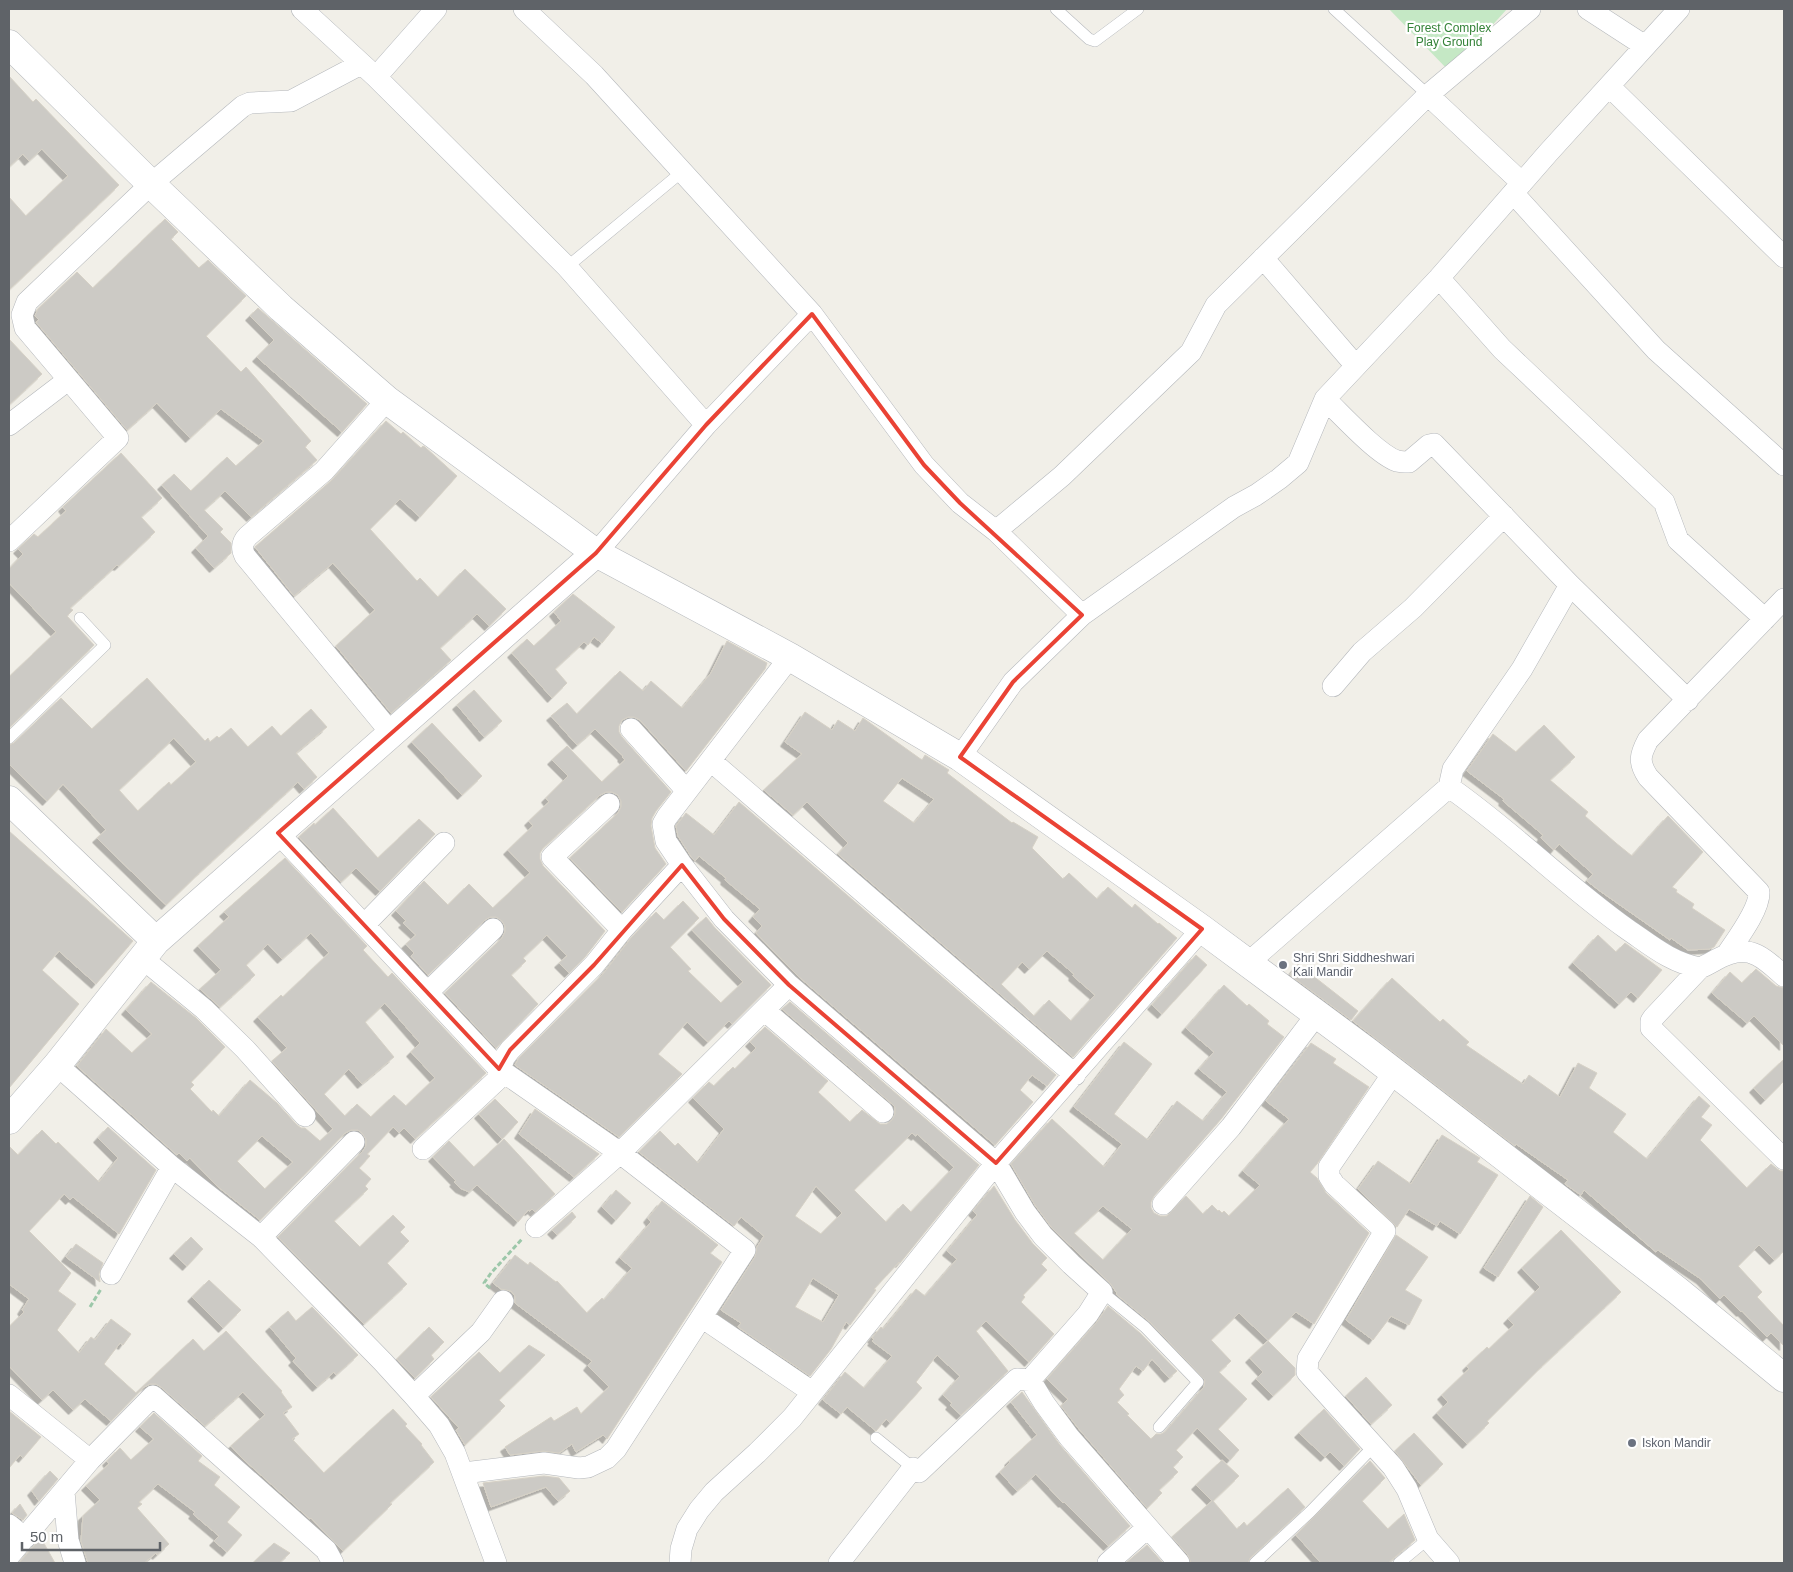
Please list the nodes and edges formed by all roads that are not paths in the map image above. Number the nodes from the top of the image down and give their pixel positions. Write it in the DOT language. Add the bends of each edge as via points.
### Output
graph roads {
  1 [pos="302,9"];
  2 [pos="436,9"];
  3 [pos="524,9"];
  4 [pos="1056,9"];
  5 [pos="1138,9"];
  6 [pos="1334,9"];
  7 [pos="1530,9"];
  8 [pos="1588,9"];
  9 [pos="1679,9"];
  10 [pos="9,44"];
  11 [pos="1645,46"];
  12 [pos="368,71"];
  13 [pos="1609,86"];
  14 [pos="1428,95"];
  15 [pos="683,171"];
  16 [pos="151,184"];
  17 [pos="1518,188"];
  18 [pos="1784,257"];
  19 [pos="1263,258"];
  20 [pos="566,267"];
  21 [pos="1439,278"];
  22 [pos="812,314"];
  23 [pos="1356,366"];
  24 [pos="68,380"];
  25 [pos="1326,399"];
  26 [pos="387,400"];
  27 [pos="9,425"];
  28 [pos="706,425"];
  29 [pos="1784,465"];
  30 [pos="1504,516"];
  31 [pos="996,531"];
  32 [pos="9,541"];
  33 [pos="596,553"];
  34 [pos="1570,585"];
  35 [pos="1784,599"];
  36 [pos="1082,615"];
  37 [pos="80,618"];
  38 [pos="1764,620"];
  39 [pos="790,657"];
  40 [pos="1333,686"];
  41 [pos="1688,700"];
  42 [pos="632,729"];
  43 [pos="392,734"];
  44 [pos="9,738"];
  45 [pos="960,757"];
  46 [pos="711,761"];
  47 [pos="1449,787"];
  48 [pos="687,791"];
  49 [pos="9,800"];
  50 [pos="609,804"];
  51 [pos="278,833"];
  52 [pos="444,843"];
  53 [pos="682,865"];
  54 [pos="365,924"];
  55 [pos="493,929"];
  56 [pos="1202,929"];
  57 [pos="622,930"];
  58 [pos="149,950"];
  59 [pos="1727,954"];
  60 [pos="1248,963"];
  61 [pos="1700,968"];
  62 [pos="1784,976"];
  63 [pos="789,985"];
  64 [pos="428,992"];
  65 [pos="764,1010"];
  66 [pos="1317,1014"];
  67 [pos="57,1065"];
  68 [pos="499,1069"];
  69 [pos="1394,1072"];
  70 [pos="1075,1075"];
  71 [pos="882,1112"];
  72 [pos="305,1116"];
  73 [pos="9,1120"];
  74 [pos="354,1142"];
  75 [pos="423,1149"];
  76 [pos="620,1153"];
  77 [pos="1784,1159"];
  78 [pos="996,1163"];
  79 [pos="172,1167"];
  80 [pos="1163,1204"];
  81 [pos="536,1227"];
  82 [pos="260,1237"];
  83 [pos="111,1274"];
  84 [pos="1102,1292"];
  85 [pos="503,1301"];
  86 [pos="702,1318"];
  87 [pos="1784,1378"];
  88 [pos="1030,1380"];
  89 [pos="812,1392"];
  90 [pos="9,1395"];
  91 [pos="414,1396"];
  92 [pos="1159,1427"];
  93 [pos="876,1438"];
  94 [pos="1374,1446"];
  95 [pos="90,1460"];
  96 [pos="913,1468"];
  97 [pos="464,1473"];
  98 [pos="64,1491"];
  99 [pos="1147,1528"];
  100 [pos="17,1531"];
  101 [pos="1428,1539"];
  102 [pos="9,1556"];
  103 [pos="75,1563"];
  104 [pos="333,1563"];
  105 [pos="496,1563"];
  106 [pos="682,1563"];
  107 [pos="839,1563"];
  108 [pos="1108,1563"];
  109 [pos="1179,1563"];
  110 [pos="1255,1563"];
  111 [pos="1398,1563"];
  112 [pos="1449,1563"];
  1 -- 12 [label="street"];
  2 -- 12 [label="street"];
  3 -- 15 [label="street" via="594,75"];
  4 -- 5 [label="lane" via="1095,41"];
  6 -- 14 [label="lane"];
  7 -- 14 [label="street"];
  8 -- 11 [label="street"];
  9 -- 11 [label="street"];
  10 -- 16 [label="street"];
  11 -- 13 [label="street"];
  12 -- 16 [label="street" via="291,101 246,104"];
  12 -- 20 [label="street"];
  13 -- 17 [label="street"];
  13 -- 18 [label="street"];
  14 -- 17 [label="street"];
  14 -- 19 [label="street"];
  15 -- 20 [label="lane"];
  15 -- 22 [label="street"];
  16 -- 24 [label="street" via="23,308 25,328"];
  16 -- 26 [label="street" via="281,308"];
  17 -- 21 [label="street"];
  17 -- 29 [label="street" via="1656,350"];
  19 -- 23 [label="street"];
  19 -- 31 [label="street" via="1216,305 1191,352 1062,476"];
  20 -- 28 [label="street"];
  21 -- 23 [label="street"];
  21 -- 38 [label="street" via="1502,349 1664,502 1678,540"];
  22 -- 28 [label="street"];
  22 -- 31 [label="street" via="924,465 960,502"];
  23 -- 25 [label="street"];
  24 -- 27 [label="street"];
  24 -- 32 [label="street" via="118,438"];
  25 -- 30 [label="street" via="1374,445 1398,462 1409,462 1434,444"];
  25 -- 36 [label="street" via="1298,463"];
  26 -- 33 [label="street"];
  26 -- 43 [label="street" via="324,471 248,536 242,546 245,556"];
  28 -- 33 [label="street"];
  30 -- 34 [label="street"];
  30 -- 40 [label="street" via="1413,608 1362,652"];
  31 -- 36 [label="street"];
  33 -- 39 [label="street"];
  33 -- 43 [label="street"];
  34 -- 41 [label="street"];
  34 -- 47 [label="street" via="1522,669 1453,769"];
  35 -- 38 [label="street"];
  36 -- 45 [label="street" via="1012,682"];
  37 -- 44 [label="lane" via="105,645"];
  38 -- 41 [label="street"];
  39 -- 45 [label="street"];
  39 -- 46 [label="street"];
  41 -- 59 [label="street" via="1648,740 1641,756 1642,767 1758,892 1756,908"];
  42 -- 48 [label="street"];
  43 -- 51 [label="street"];
  45 -- 56 [label="street"];
  46 -- 48 [label="street"];
  46 -- 70 [label="street"];
  47 -- 60 [label="street"];
  47 -- 61 [label="street" via="1614,920 1678,962"];
  48 -- 53 [label="street" via="663,824 666,841"];
  49 -- 58 [label="street"];
  50 -- 57 [label="street" via="552,858"];
  51 -- 54 [label="street"];
  51 -- 58 [label="street"];
  52 -- 54 [label="street"];
  53 -- 57 [label="street"];
  53 -- 63 [label="street" via="724,920"];
  54 -- 64 [label="street"];
  55 -- 64 [label="street"];
  56 -- 60 [label="street"];
  56 -- 70 [label="street"];
  57 -- 68 [label="street" via="594,965 510,1050"];
  58 -- 67 [label="street"];
  58 -- 72 [label="street"];
  59 -- 61 [label="street"];
  59 -- 62 [label="street" via="1739,951 1762,956"];
  60 -- 66 [label="street"];
  61 -- 77 [label="street" via="1653,1018 1651,1028"];
  63 -- 65 [label="street"];
  63 -- 78 [label="street"];
  64 -- 68 [label="street"];
  65 -- 71 [label="street"];
  65 -- 76 [label="street"];
  66 -- 69 [label="street"];
  66 -- 80 [label="street" via="1231,1127"];
  67 -- 73 [label="street"];
  67 -- 79 [label="street"];
  68 -- 75 [label="street" via="497,1080"];
  68 -- 76 [label="street"];
  69 -- 87 [label="street" via="1678,1291"];
  69 -- 94 [label="street" via="1329,1172 1334,1184 1385,1231 1306,1366 1312,1378"];
  70 -- 78 [label="street"];
  74 -- 82 [label="street"];
  76 -- 81 [label="street"];
  76 -- 86 [label="street" via="746,1250"];
  78 -- 84 [label="street" via="1043,1236"];
  78 -- 89 [label="street"];
  79 -- 82 [label="street"];
  79 -- 83 [label="street"];
  82 -- 91 [label="street"];
  84 -- 88 [label="street" via="1088,1314"];
  84 -- 92 [label="lane" via="1145,1327 1198,1382"];
  85 -- 91 [label="street" via="481,1332"];
  86 -- 89 [label="street"];
  86 -- 97 [label="street" via="607,1458 579,1468 544,1463"];
  88 -- 96 [label="street" via="1017,1379 919,1472"];
  88 -- 99 [label="street" via="1069,1436"];
  89 -- 106 [label="street" via="792,1418 699,1510 687,1529 681,1549"];
  90 -- 95 [label="street"];
  91 -- 97 [label="street" via="439,1425"];
  93 -- 96 [label="lane"];
  94 -- 101 [label="street" via="1407,1489"];
  94 -- 110 [label="lane"];
  95 -- 98 [label="street"];
  95 -- 104 [label="street" via="153,1396 326,1550"];
  96 -- 107 [label="street"];
  97 -- 105 [label="street"];
  98 -- 100 [label="street"];
  98 -- 103 [label="street" via="68,1540"];
  99 -- 108 [label="street"];
  99 -- 109 [label="street"];
  100 -- 102 [label="street"];
  101 -- 111 [label="lane"];
  101 -- 112 [label="street"];
}
